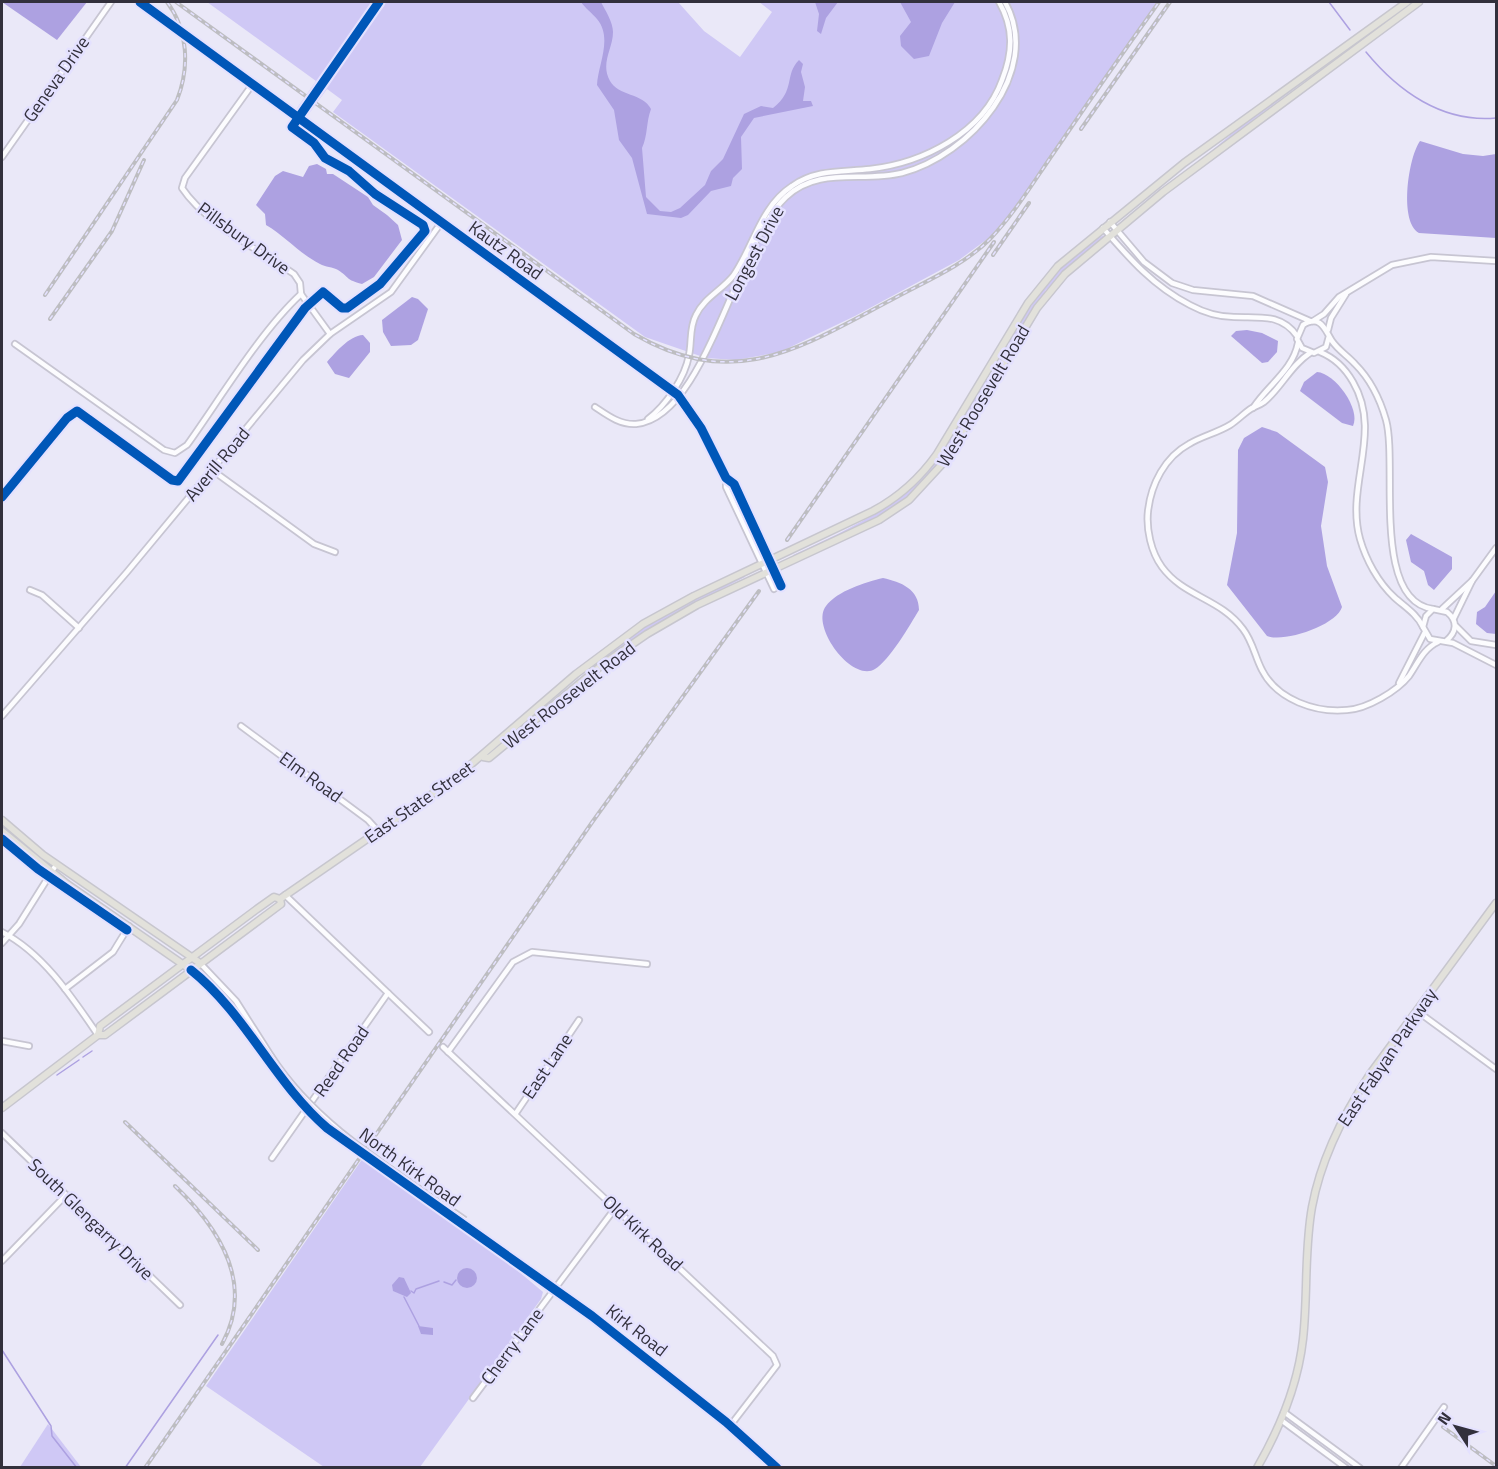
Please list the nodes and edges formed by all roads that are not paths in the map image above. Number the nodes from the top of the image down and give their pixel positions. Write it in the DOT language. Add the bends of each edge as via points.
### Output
graph roads {
  1 [pos="111,2"];
  2 [pos="140,2"];
  3 [pos="999,2"];
  4 [pos="1005,2"];
  5 [pos="1407,2"];
  6 [pos="1419,2"];
  7 [pos="252,85"];
  8 [pos="2,157"];
  9 [pos="1110,222"];
  10 [pos="441,223"];
  11 [pos="1103,228"];
  12 [pos="1117,230"];
  13 [pos="1110,236"];
  14 [pos="1497,261"];
  15 [pos="301,294"];
  16 [pos="1346,294"];
  17 [pos="1311,321"];
  18 [pos="1329,333"];
  19 [pos="330,334"];
  20 [pos="1297,336"];
  21 [pos="1298,343"];
  22 [pos="15,344"];
  23 [pos="689,351"];
  24 [pos="1320,352"];
  25 [pos="1310,353"];
  26 [pos="703,354"];
  27 [pos="672,391"];
  28 [pos="678,395"];
  29 [pos="595,406"];
  30 [pos="1252,408"];
  31 [pos="645,422"];
  32 [pos="212,470"];
  33 [pos="726,478"];
  34 [pos="1497,549"];
  35 [pos="335,552"];
  36 [pos="769,560"];
  37 [pos="762,564"];
  38 [pos="770,571"];
  39 [pos="1472,581"];
  40 [pos="782,586"];
  41 [pos="774,589"];
  42 [pos="30,590"];
  43 [pos="1433,609"];
  44 [pos="1442,609"];
  45 [pos="1454,619"];
  46 [pos="1456,626"];
  47 [pos="79,628"];
  48 [pos="1424,629"];
  49 [pos="1446,641"];
  50 [pos="1438,642"];
  51 [pos="1497,645"];
  52 [pos="1497,665"];
  53 [pos="1399,683"];
  54 [pos="2,716"];
  55 [pos="241,726"];
  56 [pos="483,757"];
  57 [pos="2,820"];
  58 [pos="2,831"];
  59 [pos="378,831"];
  60 [pos="56,865"];
  61 [pos="50,872"];
  62 [pos="282,897"];
  63 [pos="1497,903"];
  64 [pos="129,926"];
  65 [pos="2,932"];
  66 [pos="9,935"];
  67 [pos="2,943"];
  68 [pos="192,957"];
  69 [pos="200,963"];
  70 [pos="183,964"];
  71 [pos="647,964"];
  72 [pos="191,970"];
  73 [pos="64,989"];
  74 [pos="388,993"];
  75 [pos="1417,1011"];
  76 [pos="579,1020"];
  77 [pos="429,1032"];
  78 [pos="98,1035"];
  79 [pos="2,1041"];
  80 [pos="28,1046"];
  81 [pos="443,1047"];
  82 [pos="448,1052"];
  83 [pos="269,1058"];
  84 [pos="1497,1069"];
  85 [pos="2,1108"];
  86 [pos="516,1113"];
  87 [pos="2,1133"];
  88 [pos="272,1158"];
  89 [pos="66,1195"];
  90 [pos="616,1207"];
  91 [pos="469,1227"];
  92 [pos="2,1261"];
  93 [pos="555,1288"];
  94 [pos="180,1305"];
  95 [pos="474,1398"];
  96 [pos="1444,1407"];
  97 [pos="1284,1412"];
  98 [pos="1281,1420"];
  99 [pos="730,1426"];
  100 [pos="777,1467"];
  101 [pos="1257,1467"];
  102 [pos="1346,1467"];
  103 [pos="1360,1467"];
  104 [pos="1401,1467"];
  1 -- 8 [label="street, Geneva Drive"];
  2 -- 7 [label="street, Kautz Road"];
  3 -- 23 [label="street, Longest Drive" via="1009,24 1010,52 1000,85 985,111 962,134 902,163 830,171 809,176 788,188 764,215 732,276 701,307 691,329"];
  4 -- 26 [label="street, Longest Drive" via="1015,28 1016,51 1001,94 983,120 952,147 920,167 888,176 825,177 789,194 768,218"];
  5 -- 9 [label="main road, West Roosevelt Road" via="1197,153"];
  6 -- 12 [label="main road, West Roosevelt Road" via="1306,83"];
  7 -- 10 [label="street, Kautz Road"];
  7 -- 15 [label="street, Pillsbury Drive" via="185,178 182,188 189,199 220,224 294,274"];
  9 -- 11 [label="main road, West Roosevelt Road"];
  9 -- 12 [label="street"];
  10 -- 19 [label="street, Averill Road" via="391,292"];
  10 -- 27 [label="street, Kautz Road"];
  11 -- 13 [label="street"];
  11 -- 36 [label="main road, West Roosevelt Road" via="1058,266 1034,294 942,447 915,482 873,512"];
  12 -- 13 [label="main road, West Roosevelt Road"];
  12 -- 17 [label="street" via="1144,262 1173,283 1193,290 1253,296"];
  13 -- 20 [label="street" via="1143,273 1189,305 1220,315 1274,318 1291,327"];
  13 -- 38 [label="main road, West Roosevelt Road" via="1065,274 1044,298 945,461 926,485 887,515"];
  14 -- 16 [label="street" via="1446,256 1403,261 1372,274"];
  15 -- 19 [label="street, Pillsbury Drive"];
  15 -- 22 [label="street" via="187,445 175,453 164,450"];
  16 -- 17 [label="street"];
  16 -- 18 [label="street" via="1331,318"];
  17 -- 18 [label="street" via="1322,323"];
  17 -- 20 [label="street" via="1300,328"];
  18 -- 24 [label="street" via="1328,343"];
  18 -- 43 [label="street" via="1364,374 1382,406 1390,442 1391,538 1395,561 1412,598"];
  19 -- 32 [label="street, Averill Road" via="303,360"];
  20 -- 21 [label="street"];
  21 -- 25 [label="street"];
  21 -- 30 [label="street" via="1295,355"];
  23 -- 26 [label="street"];
  23 -- 27 [label="street, Longest Drive"];
  24 -- 25 [label="street"];
  24 -- 48 [label="street" via="1332,357 1348,374 1365,414 1366,444 1356,502 1358,532 1365,553 1385,587 1418,617"];
  25 -- 30 [label="street" via="1265,402"];
  26 -- 28 [label="street, Longest Drive" via="690,382"];
  27 -- 28 [label="street, Kautz Road"];
  27 -- 31 [label="street, Longest Drive"];
  28 -- 31 [label="street, Longest Drive" via="663,414"];
  28 -- 33 [label="street, Kautz Road" via="701,428"];
  29 -- 31 [label="street" via="623,423"];
  30 -- 53 [label="street" via="1230,425 1188,444 1167,462 1150,495 1147,518 1149,538 1160,565 1185,589 1231,615 1249,639 1263,673 1275,688 1305,706 1357,709 1375,703"];
  32 -- 35 [label="street" via="314,544"];
  32 -- 47 [label="street, Averill Road"];
  33 -- 36 [label="street, Kautz Road" via="734,484"];
  33 -- 37 [label="street, Kautz Road" via="726,487"];
  34 -- 39 [label="street"];
  36 -- 37 [label="main road, West Roosevelt Road"];
  36 -- 38 [label="street, Kautz Road"];
  37 -- 38 [label="street, Kautz Road"];
  37 -- 56 [label="main road, East State Street" via="680,603 630,633 485,750"];
  38 -- 40 [label="street, Kautz Road"];
  38 -- 41 [label="street, Kautz Road"];
  38 -- 56 [label="main road, West Roosevelt Road" via="635,641 489,758"];
  39 -- 44 [label="street"];
  39 -- 45 [label="street"];
  42 -- 47 [label="street" via="42,595"];
  43 -- 44 [label="street"];
  43 -- 48 [label="street" via="1426,616"];
  44 -- 45 [label="street"];
  45 -- 46 [label="street"];
  46 -- 49 [label="street"];
  46 -- 51 [label="street" via="1470,641"];
  47 -- 54 [label="street, Averill Road"];
  48 -- 50 [label="street" via="1430,639"];
  48 -- 53 [label="street"];
  49 -- 50 [label="street"];
  49 -- 52 [label="street"];
  50 -- 53 [label="street" via="1426,650 1407,678"];
  55 -- 59 [label="street, Elm Road"];
  56 -- 59 [label="main road, East State Street"];
  57 -- 60 [label="main road, North Kirk Road"];
  58 -- 61 [label="main road, North Kirk Road"];
  59 -- 62 [label="main road, East State Street"];
  60 -- 61 [label="street"];
  60 -- 68 [label="main road, North Kirk Road"];
  61 -- 64 [label="main road, North Kirk Road"];
  61 -- 66 [label="street"];
  62 -- 68 [label="main road, East State Street" via="274,897"];
  62 -- 69 [label="main road, East State Street" via="280,904"];
  62 -- 74 [label="street"];
  63 -- 75 [label="main road, East Fabyan Parkway"];
  64 -- 70 [label="main road, North Kirk Road"];
  64 -- 73 [label="street" via="113,952"];
  65 -- 66 [label="street"];
  66 -- 67 [label="street"];
  66 -- 73 [label="street" via="50,971"];
  68 -- 69 [label="main road, North Kirk Road"];
  68 -- 70 [label="main road, East State Street"];
  69 -- 72 [label="main road, East State Street"];
  69 -- 83 [label="street, North Kirk Road" via="236,1001"];
  70 -- 72 [label="main road, North Kirk Road"];
  70 -- 78 [label="main road, East State Street" via="100,1026"];
  71 -- 82 [label="street" via="532,952 513,962"];
  72 -- 78 [label="main road, East State Street" via="105,1035"];
  72 -- 83 [label="street, North Kirk Road" via="221,999"];
  73 -- 78 [label="street"];
  74 -- 77 [label="street"];
  74 -- 88 [label="street, Reed Road"];
  75 -- 84 [label="street"];
  75 -- 97 [label="main road, East Fabyan Parkway" via="1352,1102 1320,1172 1309,1227 1303,1341"];
  76 -- 86 [label="street, East Lane"];
  78 -- 85 [label="main road, East State Street"];
  79 -- 80 [label="street"];
  81 -- 82 [label="street, Old Kirk Road"];
  82 -- 86 [label="street, Old Kirk Road"];
  83 -- 91 [label="street, North Kirk Road, bridge" via="327,1121"];
  86 -- 90 [label="street, Old Kirk Road"];
  87 -- 89 [label="street, South Glengarry Drive"];
  89 -- 92 [label="street"];
  89 -- 94 [label="street, South Glengarry Drive"];
  90 -- 93 [label="street, Cherry Lane"];
  90 -- 99 [label="street, Old Kirk Road" via="777,1361"];
  91 -- 93 [label="street, Kirk Road"];
  93 -- 95 [label="street, Cherry Lane"];
  93 -- 99 [label="street, Kirk Road"];
  96 -- 104 [label="street"];
  97 -- 98 [label="main road, East Fabyan Parkway"];
  97 -- 103 [label="street"];
  98 -- 101 [label="main road, East Fabyan Parkway"];
  98 -- 102 [label="street"];
  99 -- 100 [label="street, Kirk Road"];
}
